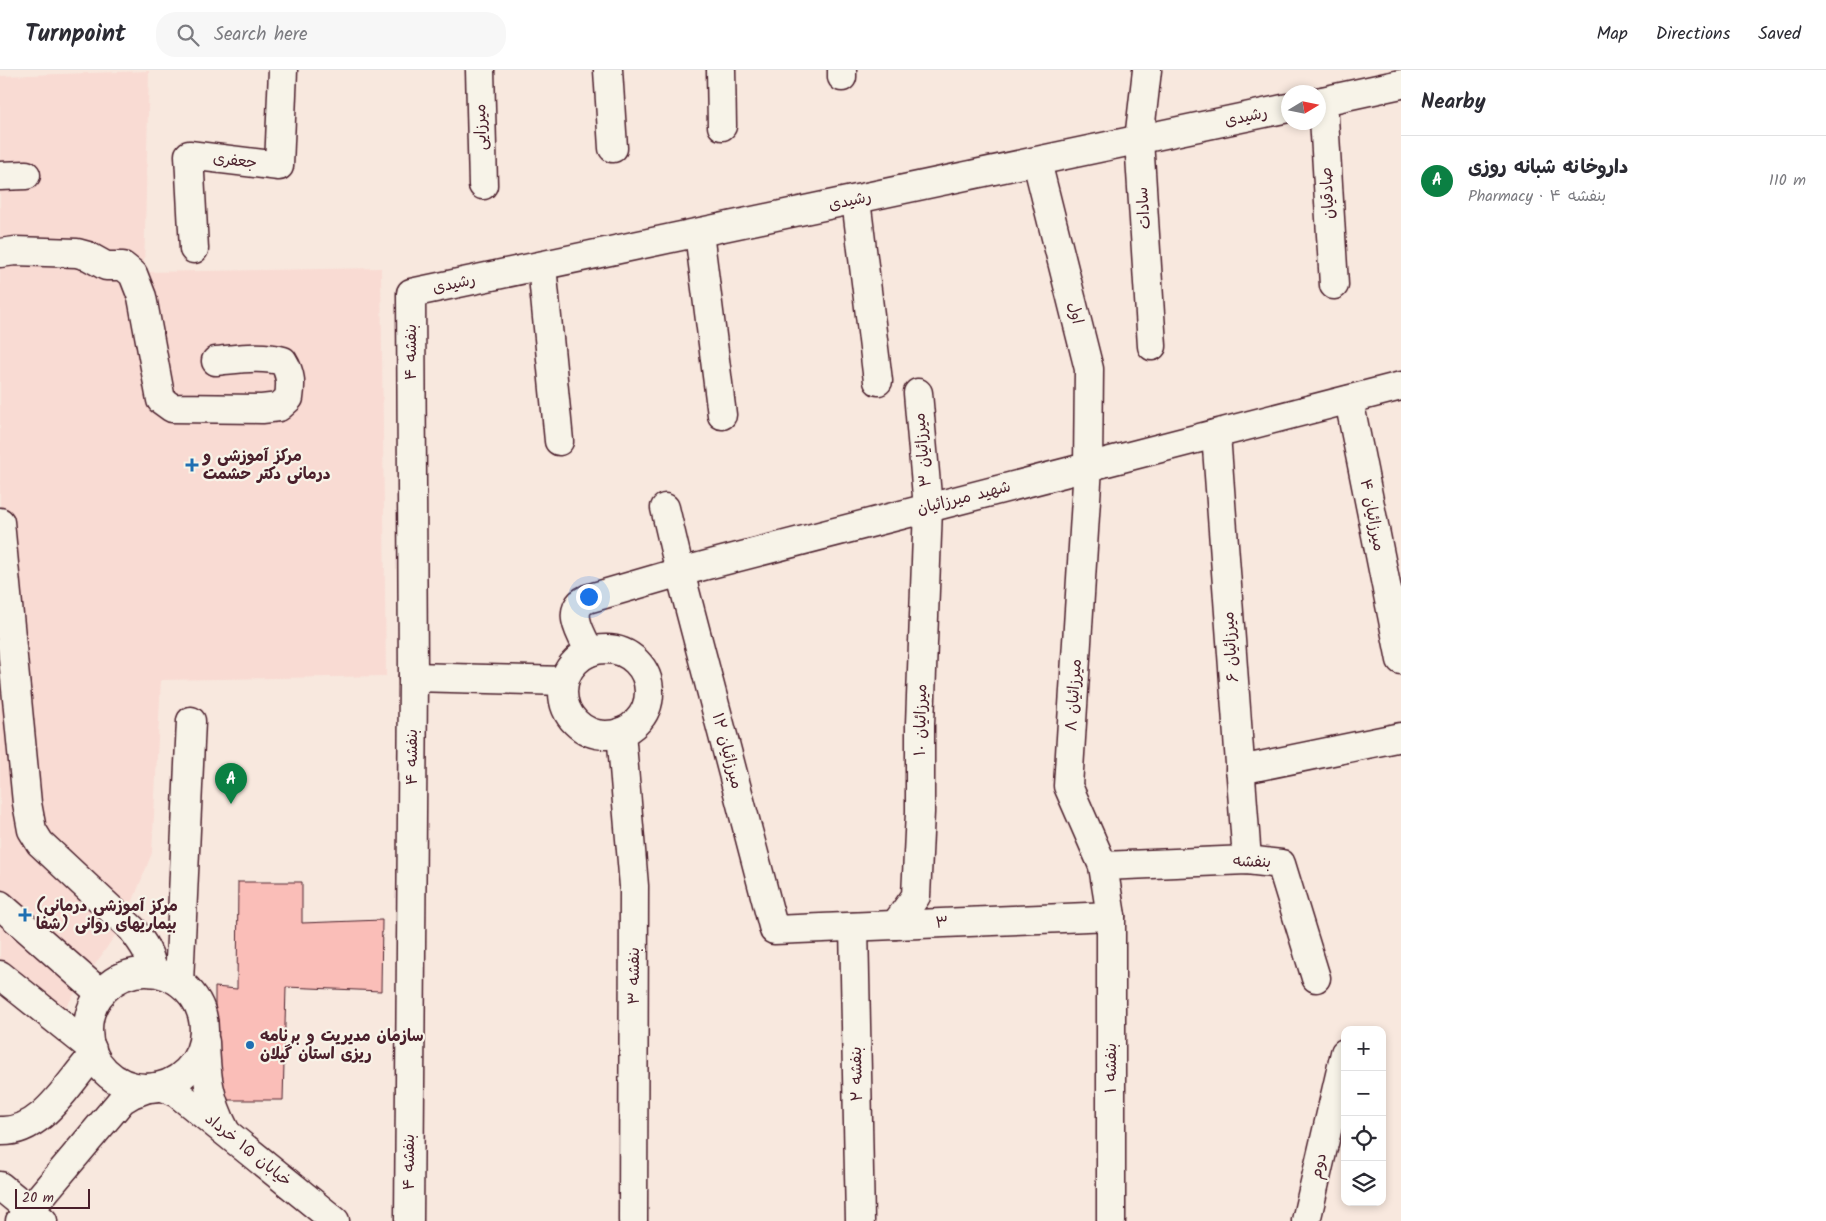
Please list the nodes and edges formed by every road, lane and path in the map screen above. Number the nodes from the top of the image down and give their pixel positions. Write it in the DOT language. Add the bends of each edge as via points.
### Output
graph roads {
  1 [pos="283,70"];
  2 [pos="480,70"];
  3 [pos="608,70"];
  4 [pos="721,70"];
  5 [pos="1147,70"];
  6 [pos="1401,84"];
  7 [pos="1326,100"];
  8 [pos="1281,110"];
  9 [pos="722,126"];
  10 [pos="1323,130"];
  11 [pos="1139,140"];
  12 [pos="613,148"];
  13 [pos="1036,162"];
  14 [pos="483,185"];
  15 [pos="856,200"];
  16 [pos="699,233"];
  17 [pos="194,249"];
  18 [pos="0,253"];
  19 [pos="542,266"];
  20 [pos="1334,285"];
  21 [pos="411,293"];
  22 [pos="1152,346"];
  23 [pos="216,360"];
  24 [pos="878,381"];
  25 [pos="1401,386"];
  26 [pos="918,393"];
  27 [pos="1349,400"];
  28 [pos="722,415"];
  29 [pos="1216,434"];
  30 [pos="559,441"];
  31 [pos="1088,467"];
  32 [pos="665,508"];
  33 [pos="928,508"];
  34 [pos="0,522"];
  35 [pos="680,572"];
  36 [pos="590,652"];
  37 [pos="1401,660"];
  38 [pos="413,677"];
  39 [pos="564,681"];
  40 [pos="191,721"];
  41 [pos="621,732"];
  42 [pos="1401,737"];
  43 [pos="1240,770"];
  44 [pos="1247,860"];
  45 [pos="1103,866"];
  46 [pos="0,905"];
  47 [pos="1111,916"];
  48 [pos="895,925"];
  49 [pos="854,927"];
  50 [pos="774,930"];
  51 [pos="152,972"];
  52 [pos="0,975"];
  53 [pos="1316,978"];
  54 [pos="179,982"];
  55 [pos="100,993"];
  56 [pos="204,1030"];
  57 [pos="91,1048"];
  58 [pos="1341,1070"];
  59 [pos="152,1088"];
  60 [pos="0,1132"];
  61 [pos="229,1135"];
  62 [pos="0,1186"];
  63 [pos="31,1217"];
  64 [pos="335,1221"];
  65 [pos="409,1221"];
  66 [pos="633,1221"];
  67 [pos="860,1221"];
  68 [pos="1111,1221"];
  69 [pos="1306,1221"];
  1 -- 17 [label="main road, جعفری" via="279,166 189,155"];
  2 -- 14 [label="main road, میرزایی"];
  3 -- 12 [label="main road"];
  4 -- 9 [label="main road"];
  5 -- 11 [label="main road, سادات"];
  6 -- 7 [label="main road"];
  8 -- 11 [label="main road, رشیدی"];
  10 -- 20 [label="main road, صادقیان"];
  11 -- 13 [label="main road, رشیدی"];
  11 -- 22 [label="main road, سادات"];
  13 -- 15 [label="main road, رشیدی"];
  13 -- 31 [label="main road, اول" via="1089,369"];
  15 -- 16 [label="main road, رشیدی"];
  15 -- 24 [label="main road"];
  16 -- 19 [label="main road, رشیدی"];
  16 -- 28 [label="main road"];
  18 -- 23 [label="main road" via="77,253 106,266 123,266 133,274 142,297 161,400 172,408 262,409 279,407 289,398 289,371 283,360"];
  19 -- 21 [label="main road, رشیدی"];
  19 -- 30 [label="main road"];
  21 -- 38 [label="main road, بنفشه ۴"];
  25 -- 27 [label="main road, شهید میرزائیان"];
  26 -- 33 [label="main road, میرزائیان ۳"];
  27 -- 29 [label="main road, شهید میرزائیان"];
  27 -- 37 [label="main road, میرزائیان ۴"];
  29 -- 31 [label="main road, شهید میرزائیان"];
  29 -- 43 [label="main road, میرزائیان ۶"];
  31 -- 33 [label="main road, شهید میرزائیان"];
  31 -- 45 [label="main road, میرزائیان ۸" via="1068,786"];
  32 -- 35 [label="main road, میرزائیان ۱۲"];
  33 -- 35 [label="main road, شهید میرزائیان"];
  33 -- 48 [label="main road, میرزائیان ۱۰" via="916,896"];
  34 -- 51 [label="main road" via="32,830 40,843 132,929 143,943 152,963"];
  35 -- 36 [label="main road, شهید میرزائیان" via="580,602 575,615"];
  35 -- 50 [label="main road, میرزائیان ۱۲"];
  36 -- 39 [label="main road" via="573,664"];
  36 -- 41 [label="main road" via="610,649 623,652 634,660 646,677 649,690 645,710 632,726"];
  38 -- 39 [label="main road"];
  38 -- 65 [label="main road, بنفشه ۴"];
  39 -- 41 [label="main road" via="565,708 577,724 594,734"];
  40 -- 54 [label="main road"];
  41 -- 66 [label="main road, بنفشه ۳" via="634,886"];
  42 -- 43 [label="main road"];
  43 -- 44 [label="main road, میرزائیان ۶"];
  44 -- 45 [label="main road, بنفشه"];
  44 -- 53 [label="main road, بنفشه" via="1281,864"];
  45 -- 47 [label="main road, میرزائیان ۸"];
  46 -- 55 [label="main road"];
  47 -- 48 [label="main road, ۳"];
  47 -- 68 [label="main road, بنفشه ۱"];
  48 -- 49 [label="main road, ۳"];
  49 -- 50 [label="main road, ۳"];
  49 -- 67 [label="main road, بنفشه ۲"];
  51 -- 54 [label="main road"];
  51 -- 55 [label="main road" via="123,976"];
  52 -- 57 [label="main road"];
  54 -- 56 [label="main road" via="197,1002"];
  55 -- 57 [label="main road" via="90,1016"];
  56 -- 59 [label="main road" via="200,1051 188,1070 177,1079"];
  56 -- 61 [label="main road" via="208,1085 214,1109"];
  57 -- 59 [label="main road" via="112,1077 133,1087"];
  57 -- 60 [label="main road" via="86,1064 39,1118 19,1129"];
  58 -- 69 [label="main road, دوم"];
  59 -- 61 [label="main road, خیابان ۱۵ خرداد" via="176,1093"];
  59 -- 63 [label="main road" via="132,1094 117,1104"];
  61 -- 64 [label="main road, خیابان ۱۵ خرداد"];
  62 -- 63 [label="main road"];
}
